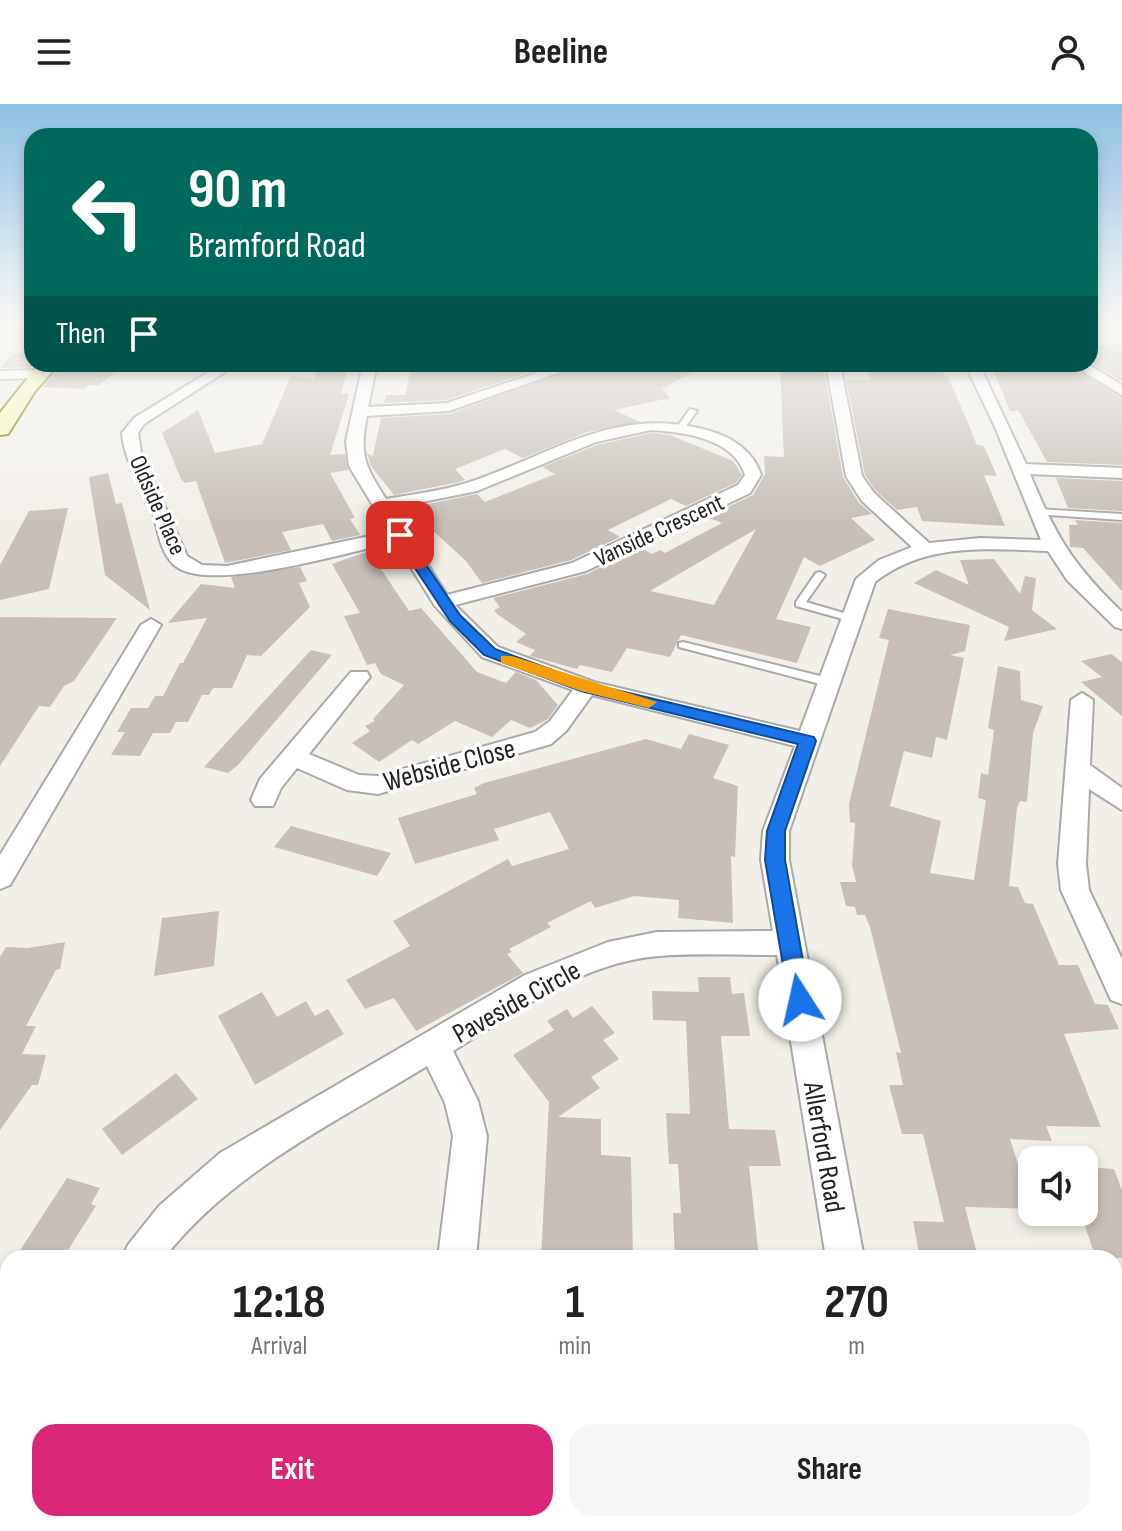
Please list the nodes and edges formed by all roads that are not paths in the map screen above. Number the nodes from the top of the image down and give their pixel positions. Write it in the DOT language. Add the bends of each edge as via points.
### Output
graph roads {
  1 [pos="27,392"];
  2 [pos="185,392"];
  3 [pos="364,392"];
  4 [pos="495,392"];
  5 [pos="838,392"];
  6 [pos="986,392"];
  7 [pos="693,411"];
  8 [pos="360,412"];
  9 [pos="681,427"];
  10 [pos="0,429"];
  11 [pos="1018,469"];
  12 [pos="1122,473"];
  13 [pos="381,505"];
  14 [pos="1037,512"];
  15 [pos="1122,517"];
  16 [pos="400,535"];
  17 [pos="1053,546"];
  18 [pos="925,549"];
  19 [pos="820,575"];
  20 [pos="442,602"];
  21 [pos="850,618"];
  22 [pos="1122,623"];
  23 [pos="151,625"];
  24 [pos="683,645"];
  25 [pos="828,682"];
  26 [pos="355,683"];
  27 [pos="587,687"];
  28 [pos="1082,700"];
  29 [pos="808,741"];
  30 [pos="293,757"];
  31 [pos="1078,768"];
  32 [pos="266,792"];
  33 [pos="1122,801"];
  34 [pos="0,878"];
  35 [pos="790,943"];
  36 [pos="1122,991"];
  37 [pos="434,1047"];
  38 [pos="146,1250"];
  39 [pos="458,1250"];
  40 [pos="844,1250"];
  1 -- 10 [label="street"];
  2 -- 16 [label="street, Oldside Place" via="139,421 130,433 182,562 227,572"];
  3 -- 8 [label="street"];
  4 -- 8 [label="street" via="449,407"];
  5 -- 18 [label="street" via="854,476 868,497"];
  6 -- 11 [label="street"];
  7 -- 9 [label="lane"];
  8 -- 13 [label="street" via="353,450"];
  9 -- 13 [label="street, Vanside Crescent" via="625,426 472,487"];
  9 -- 20 [label="street, Vanside Crescent" via="744,456 753,475 744,489 579,567"];
  11 -- 12 [label="street"];
  11 -- 14 [label="street"];
  13 -- 16 [label="street"];
  14 -- 15 [label="lane"];
  14 -- 17 [label="street"];
  16 -- 20 [label="street"];
  17 -- 18 [label="street, Allerford Road"];
  17 -- 22 [label="street" via="1074,576"];
  18 -- 21 [label="street, Allerford Road" via="880,565 860,589"];
  19 -- 21 [label="lane" via="800,604"];
  20 -- 27 [label="street" via="490,652"];
  21 -- 25 [label="street, Allerford Road"];
  23 -- 34 [label="street"];
  24 -- 25 [label="lane"];
  25 -- 29 [label="street, Allerford Road"];
  26 -- 30 [label="street"];
  27 -- 29 [label="street"];
  27 -- 30 [label="street, Webside Close" via="543,738 378,785 342,780"];
  28 -- 31 [label="street"];
  29 -- 35 [label="street, Allerford Road" via="776,831 775,860"];
  30 -- 32 [label="street"];
  31 -- 33 [label="street"];
  31 -- 36 [label="street" via="1075,890"];
  35 -- 37 [label="street, Paveside Circle" via="657,944 608,954 536,984"];
  35 -- 40 [label="street, Allerford Road"];
  37 -- 38 [label="street, Paveside Circle" via="233,1165 192,1196"];
  37 -- 39 [label="street, Paveside Circle" via="461,1101 470,1136"];
}
